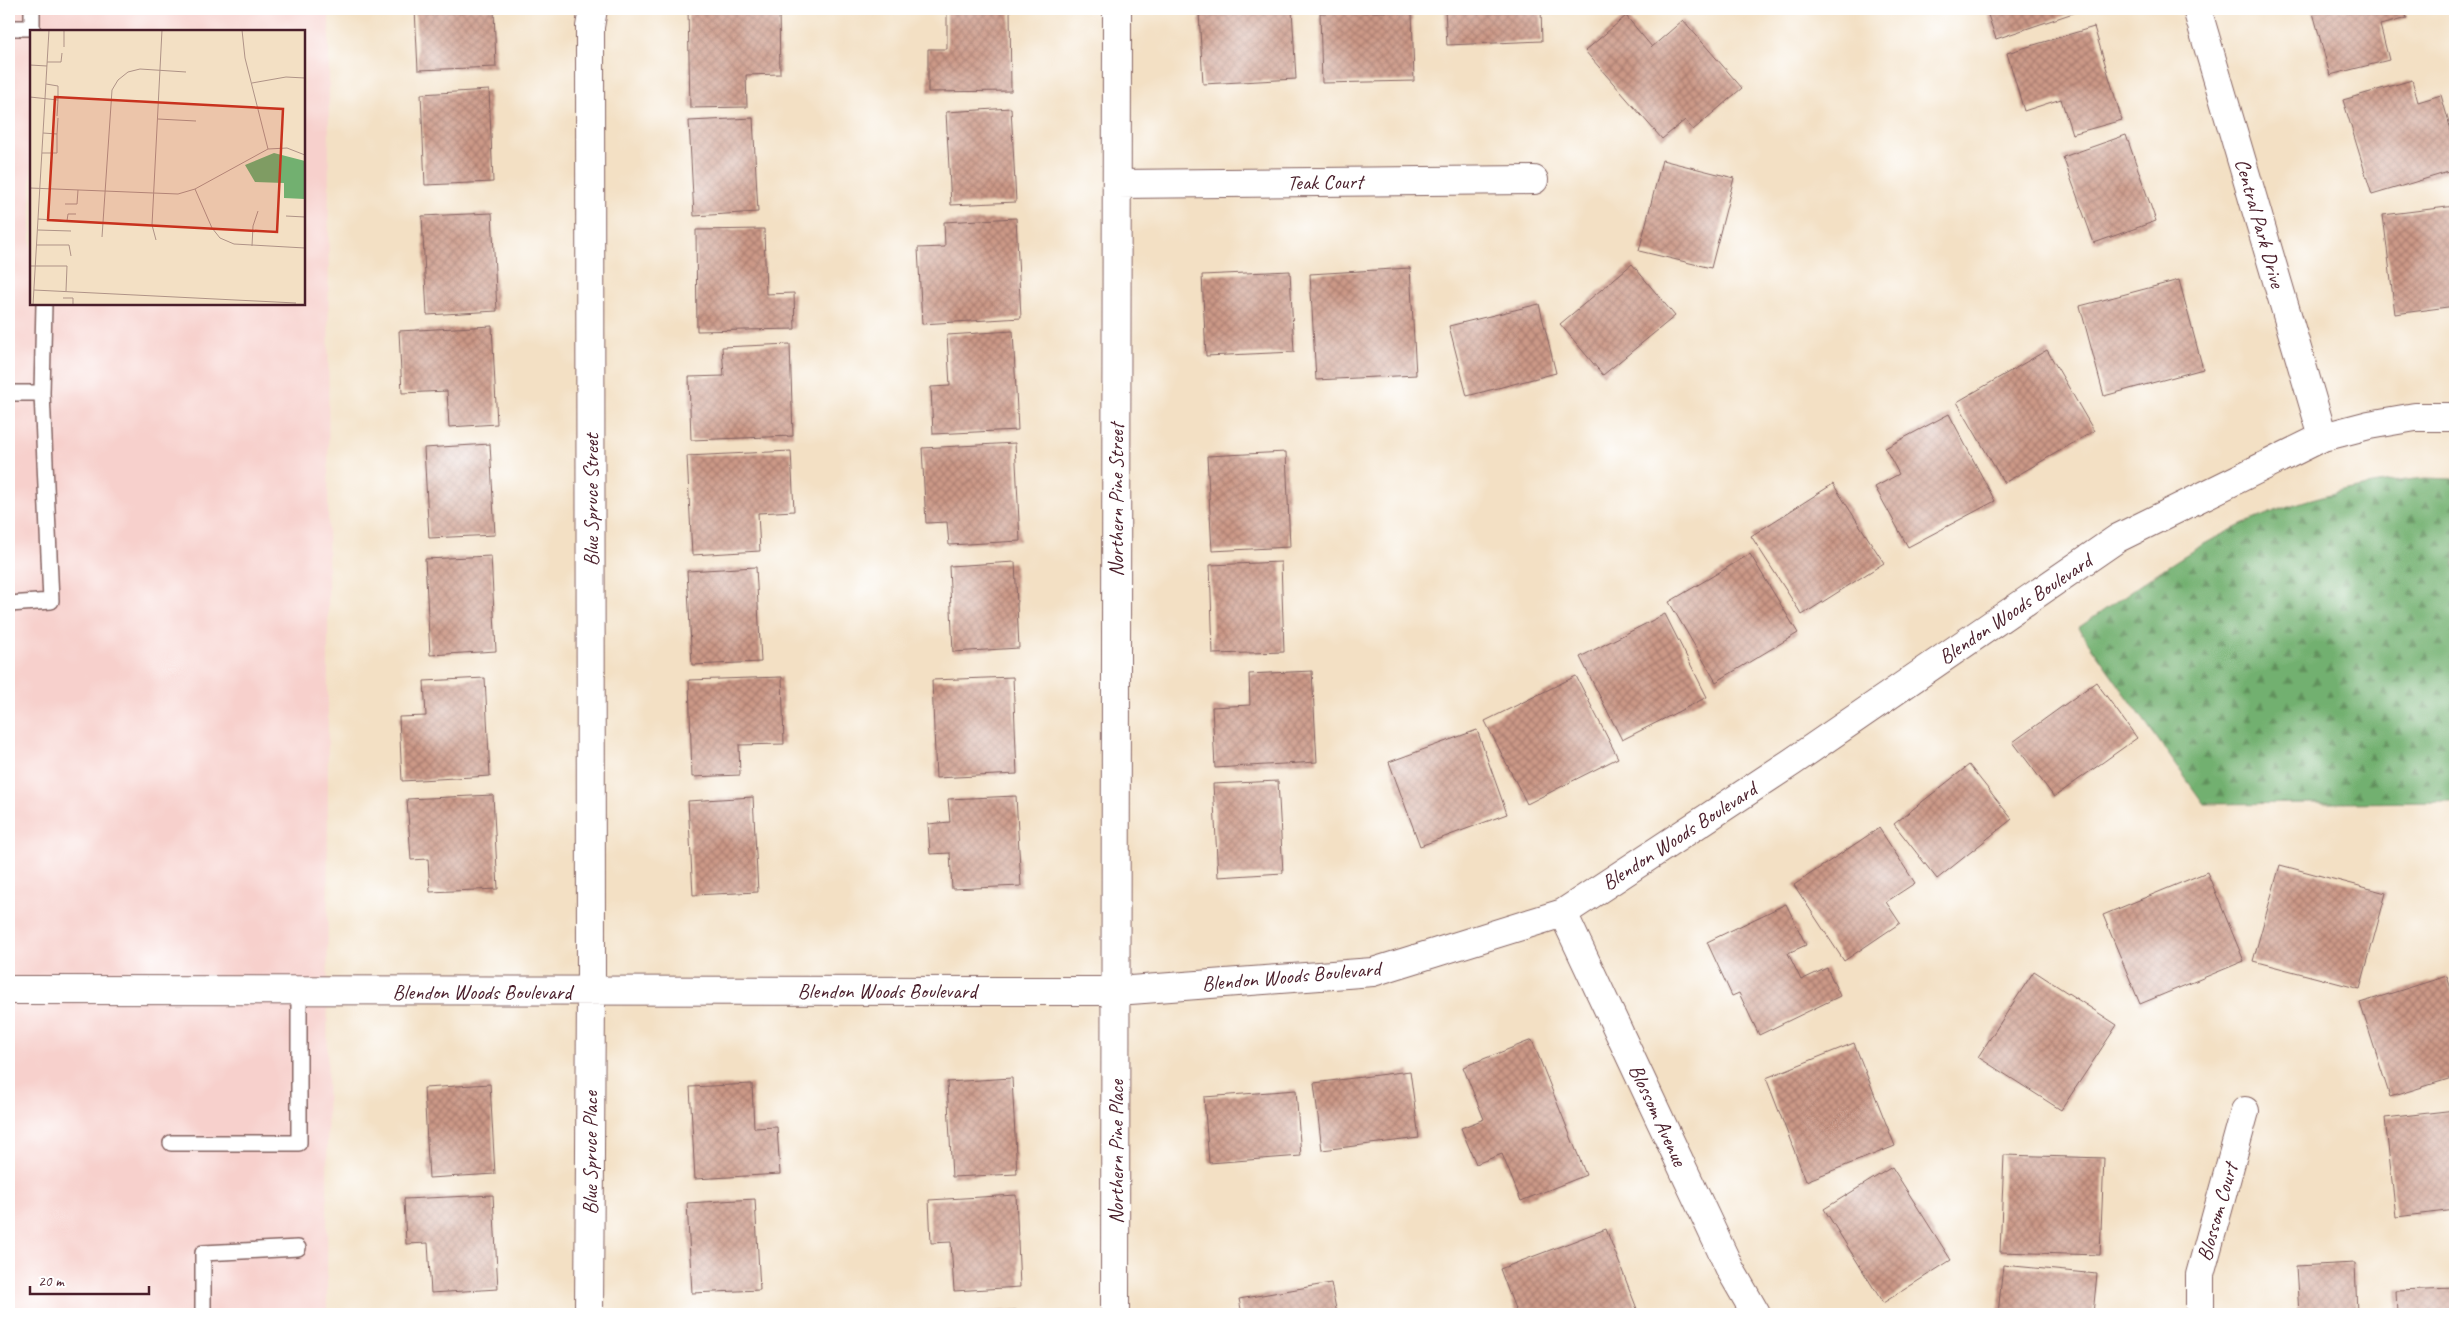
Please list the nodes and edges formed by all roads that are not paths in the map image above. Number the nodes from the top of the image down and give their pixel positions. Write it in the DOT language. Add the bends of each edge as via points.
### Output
graph roads {
  1 [pos="32,9"];
  2 [pos="593,9"];
  3 [pos="1116,9"];
  4 [pos="2197,9"];
  5 [pos="9,28"];
  6 [pos="32,30"];
  7 [pos="1534,180"];
  8 [pos="1117,184"];
  9 [pos="44,305"];
  10 [pos="9,393"];
  11 [pos="42,394"];
  12 [pos="2455,417"];
  13 [pos="2323,437"];
  14 [pos="9,604"];
  15 [pos="1563,913"];
  16 [pos="9,990"];
  17 [pos="299,991"];
  18 [pos="1117,991"];
  19 [pos="592,992"];
  20 [pos="2245,1111"];
  21 [pos="171,1143"];
  22 [pos="298,1248"];
  23 [pos="203,1314"];
  24 [pos="589,1314"];
  25 [pos="1115,1314"];
  26 [pos="1756,1314"];
  27 [pos="2200,1314"];
  1 -- 6 [label="lane"];
  2 -- 19 [label="street, Blue Spruce Street" via="590,27"];
  3 -- 8 [label="street, Northern Pine Street"];
  4 -- 13 [label="street, Central Park Drive"];
  5 -- 6 [label="lane"];
  7 -- 8 [label="street, Teak Court"];
  8 -- 18 [label="street, Northern Pine Street"];
  9 -- 11 [label="lane"];
  10 -- 11 [label="lane"];
  11 -- 14 [label="lane" via="51,601"];
  12 -- 13 [label="street, Blendon Woods Boulevard" via="2414,417"];
  13 -- 15 [label="street, Blendon Woods Boulevard" via="2118,538 1792,762"];
  15 -- 18 [label="street, Blendon Woods Boulevard" via="1373,972"];
  15 -- 26 [label="street, Blossom Avenue" via="1730,1269"];
  16 -- 17 [label="street, Blendon Woods Boulevard"];
  17 -- 19 [label="street, Blendon Woods Boulevard"];
  17 -- 21 [label="lane" via="299,1144"];
  18 -- 19 [label="street, Blendon Woods Boulevard"];
  18 -- 25 [label="street, Northern Pine Place"];
  19 -- 24 [label="street, Blue Spruce Place"];
  20 -- 27 [label="street, Blossom Court" via="2200,1275"];
  22 -- 23 [label="lane" via="203,1253"];
}
